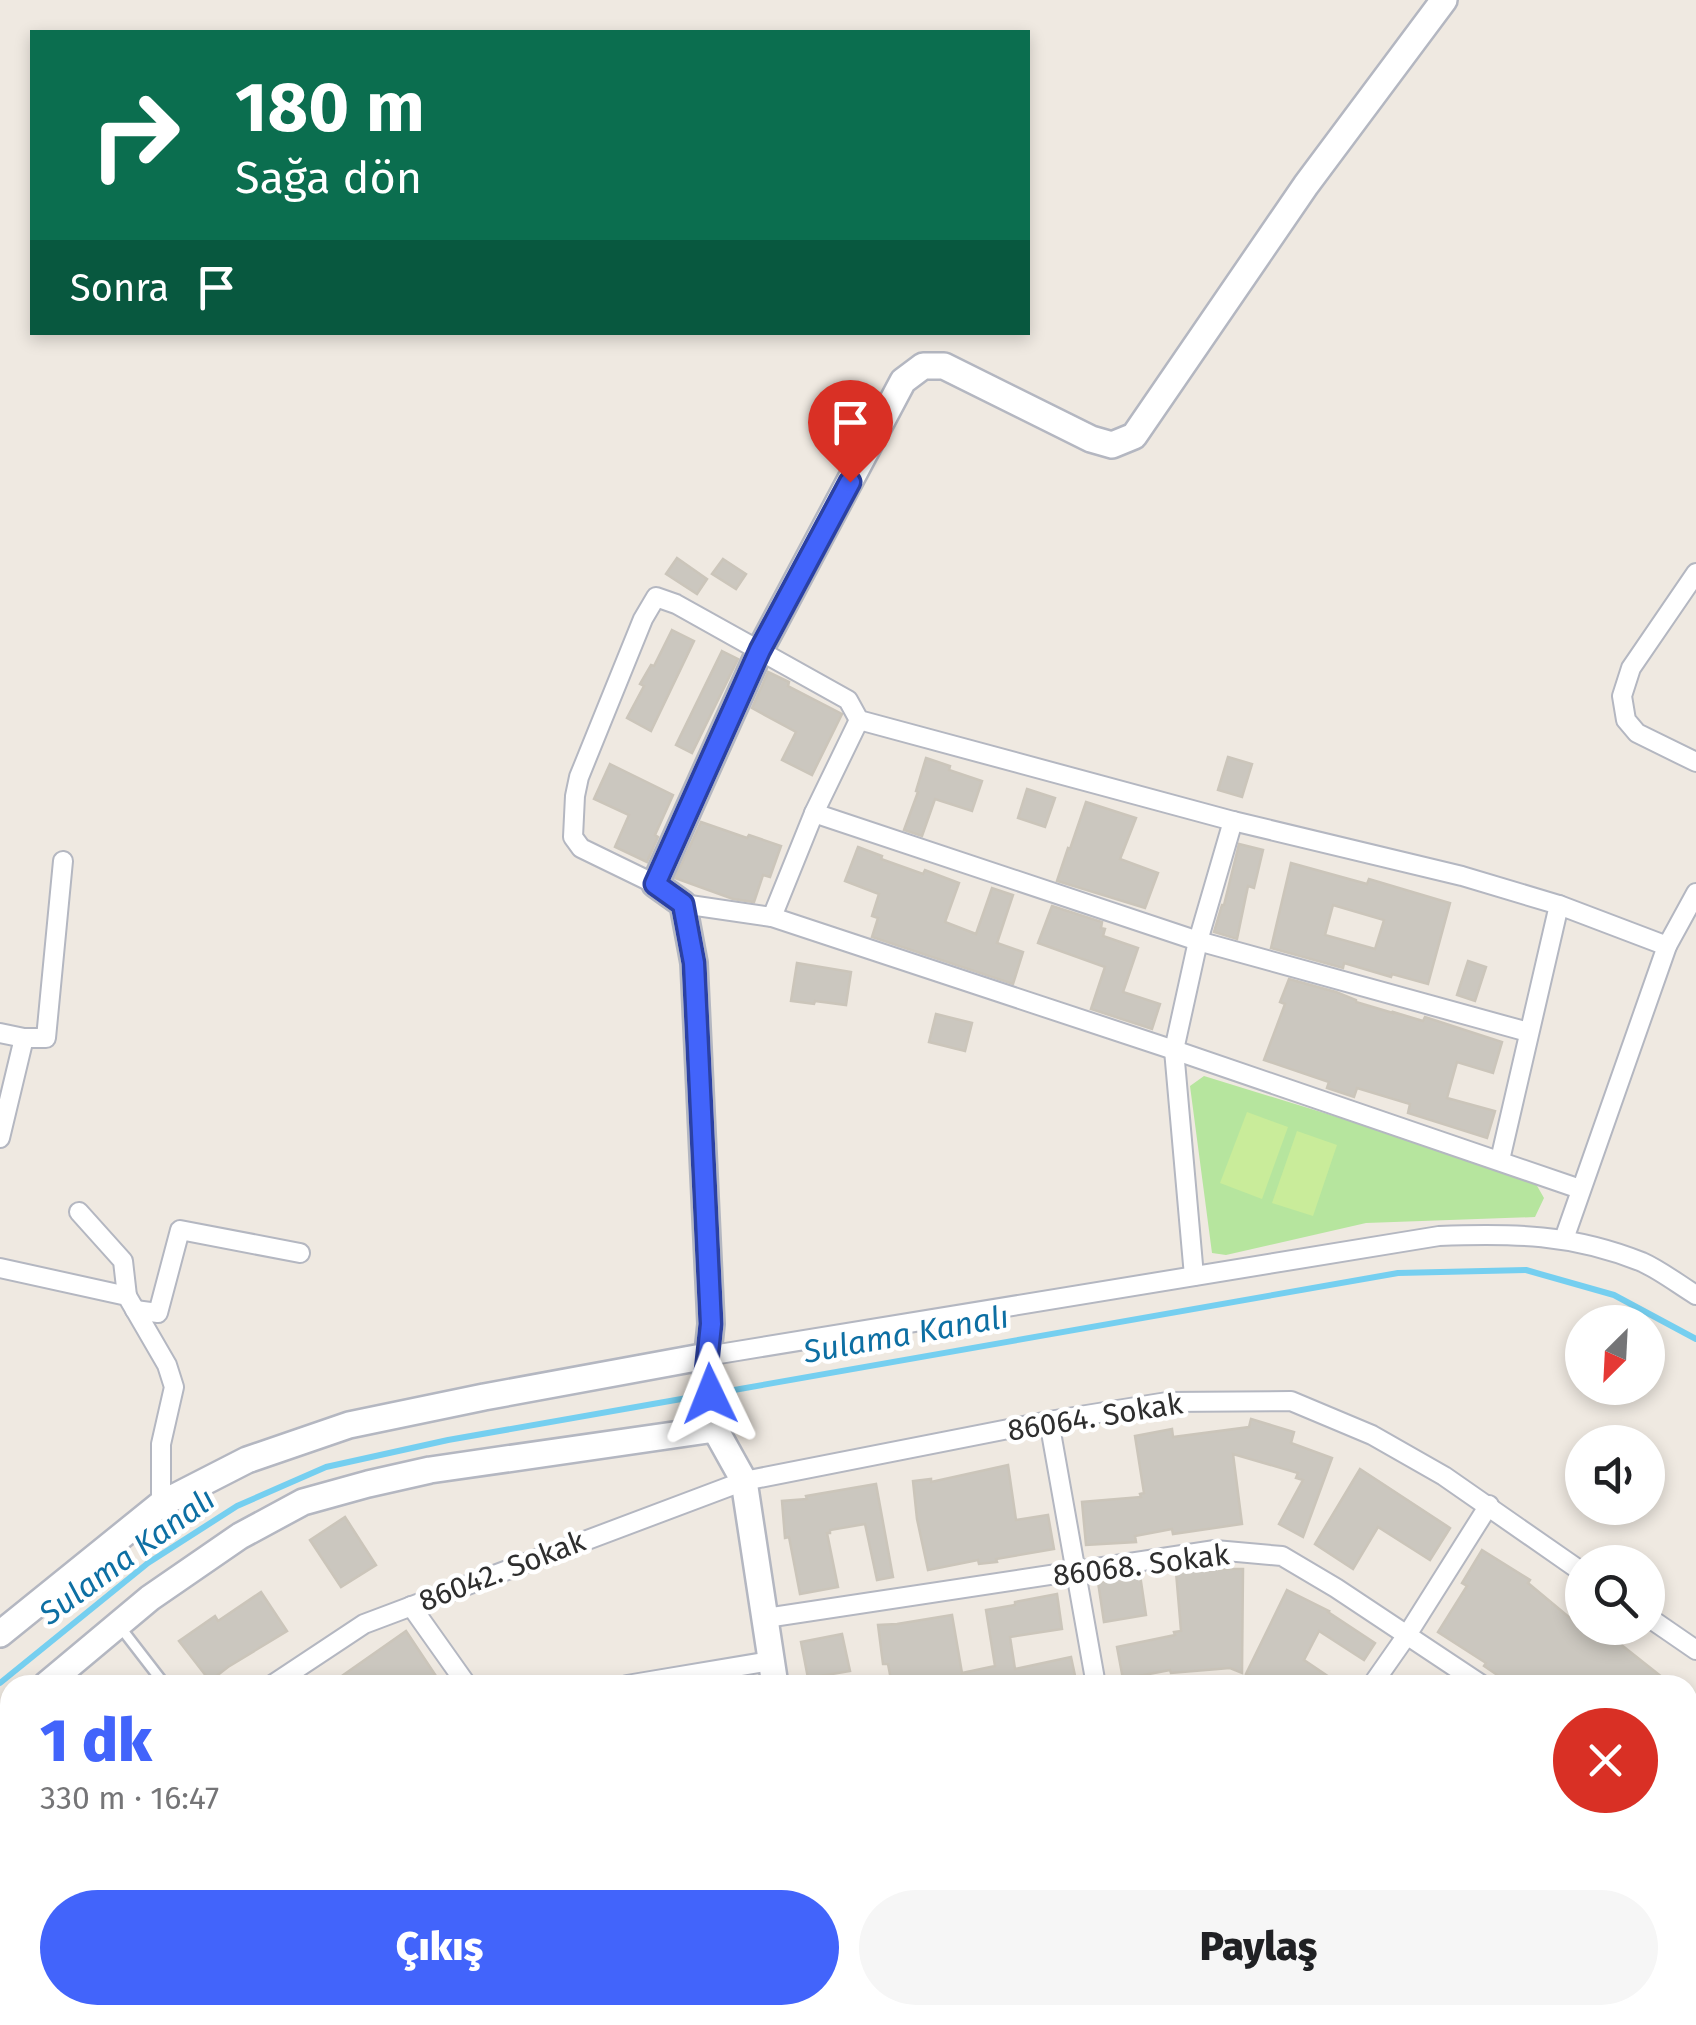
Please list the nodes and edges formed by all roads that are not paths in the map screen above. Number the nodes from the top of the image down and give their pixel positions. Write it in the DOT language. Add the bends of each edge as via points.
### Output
graph roads {
  1 [pos="1444,0"];
  2 [pos="1696,573"];
  3 [pos="760,650"];
  4 [pos="858,720"];
  5 [pos="1696,762"];
  6 [pos="814,813"];
  7 [pos="1232,821"];
  8 [pos="63,861"];
  9 [pos="655,884"];
  10 [pos="1696,894"];
  11 [pos="683,904"];
  12 [pos="1558,906"];
  13 [pos="772,916"];
  14 [pos="1198,941"];
  15 [pos="1667,946"];
  16 [pos="1528,1032"];
  17 [pos="0,1033"];
  18 [pos="24,1038"];
  19 [pos="1174,1050"];
  20 [pos="0,1138"];
  21 [pos="1500,1160"];
  22 [pos="1580,1189"];
  23 [pos="79,1212"];
  24 [pos="1564,1238"];
  25 [pos="300,1253"];
  26 [pos="0,1268"];
  27 [pos="1194,1276"];
  28 [pos="1696,1295"];
  29 [pos="131,1303"];
  30 [pos="706,1364"];
  31 [pos="1049,1421"];
  32 [pos="714,1423"];
  33 [pos="744,1480"];
  34 [pos="161,1504"];
  35 [pos="1489,1505"];
  36 [pos="1565,1560"];
  37 [pos="1075,1573"];
  38 [pos="411,1606"];
  39 [pos="766,1618"];
  40 [pos="119,1624"];
  41 [pos="1665,1629"];
  42 [pos="0,1634"];
  43 [pos="1407,1635"];
  44 [pos="1696,1650"];
  45 [pos="773,1673"];
  46 [pos="58,1675"];
  47 [pos="158,1675"];
  48 [pos="287,1675"];
  49 [pos="460,1675"];
  50 [pos="1094,1675"];
  51 [pos="1379,1675"];
  52 [pos="1467,1675"];
  1 -- 3 [label="main road" via="1306,185 1134,436 1112,445 1091,439 944,366 923,366 903,381"];
  2 -- 5 [label="street" via="1631,668 1622,696 1636,733"];
  3 -- 4 [label="street" via="848,700"];
  3 -- 9 [label="main road"];
  3 -- 9 [label="street" via="656,597 643,619 579,777 573,837 581,848"];
  4 -- 6 [label="street"];
  4 -- 7 [label="street"];
  6 -- 13 [label="street"];
  6 -- 14 [label="street"];
  7 -- 12 [label="street"];
  7 -- 14 [label="street"];
  8 -- 18 [label="street" via="46,1038"];
  9 -- 11 [label="main road"];
  10 -- 15 [label="street"];
  11 -- 13 [label="street"];
  11 -- 30 [label="main road" via="695,982 711,1324"];
  12 -- 15 [label="street"];
  12 -- 16 [label="street"];
  13 -- 19 [label="street"];
  14 -- 16 [label="street"];
  14 -- 19 [label="street"];
  15 -- 22 [label="street"];
  16 -- 21 [label="street"];
  17 -- 18 [label="street"];
  18 -- 20 [label="street"];
  19 -- 21 [label="street"];
  19 -- 27 [label="street"];
  21 -- 22 [label="street"];
  22 -- 24 [label="street"];
  23 -- 29 [label="street" via="124,1261"];
  24 -- 27 [label="street" via="1439,1236"];
  24 -- 28 [label="street" via="1644,1263"];
  25 -- 29 [label="street" via="180,1230 158,1313"];
  26 -- 29 [label="street"];
  27 -- 30 [label="street"];
  29 -- 34 [label="street" via="174,1387 161,1444"];
  30 -- 32 [label="main road"];
  30 -- 34 [label="main road" via="349,1425 248,1460"];
  31 -- 33 [label="street, 86064. Sokak"];
  31 -- 35 [label="street, 86064. Sokak" via="1167,1402 1291,1401 1372,1435"];
  31 -- 37 [label="street"];
  32 -- 33 [label="main road"];
  32 -- 40 [label="main road" via="430,1470 303,1502 240,1536"];
  33 -- 38 [label="street, 86042. Sokak"];
  33 -- 39 [label="main road"];
  34 -- 42 [label="main road"];
  35 -- 36 [label="street, 86064. Sokak"];
  35 -- 43 [label="street"];
  37 -- 39 [label="street, 86068. Sokak"];
  37 -- 43 [label="street, 86068. Sokak" via="1215,1550 1282,1556"];
  37 -- 50 [label="street"];
  38 -- 48 [label="street, 86042. Sokak" via="364,1624"];
  38 -- 49 [label="street"];
  39 -- 45 [label="main road"];
  40 -- 46 [label="main road"];
  40 -- 47 [label="lane"];
  41 -- 44 [label="street"];
  43 -- 51 [label="street"];
  43 -- 52 [label="street, 86068. Sokak"];
}
